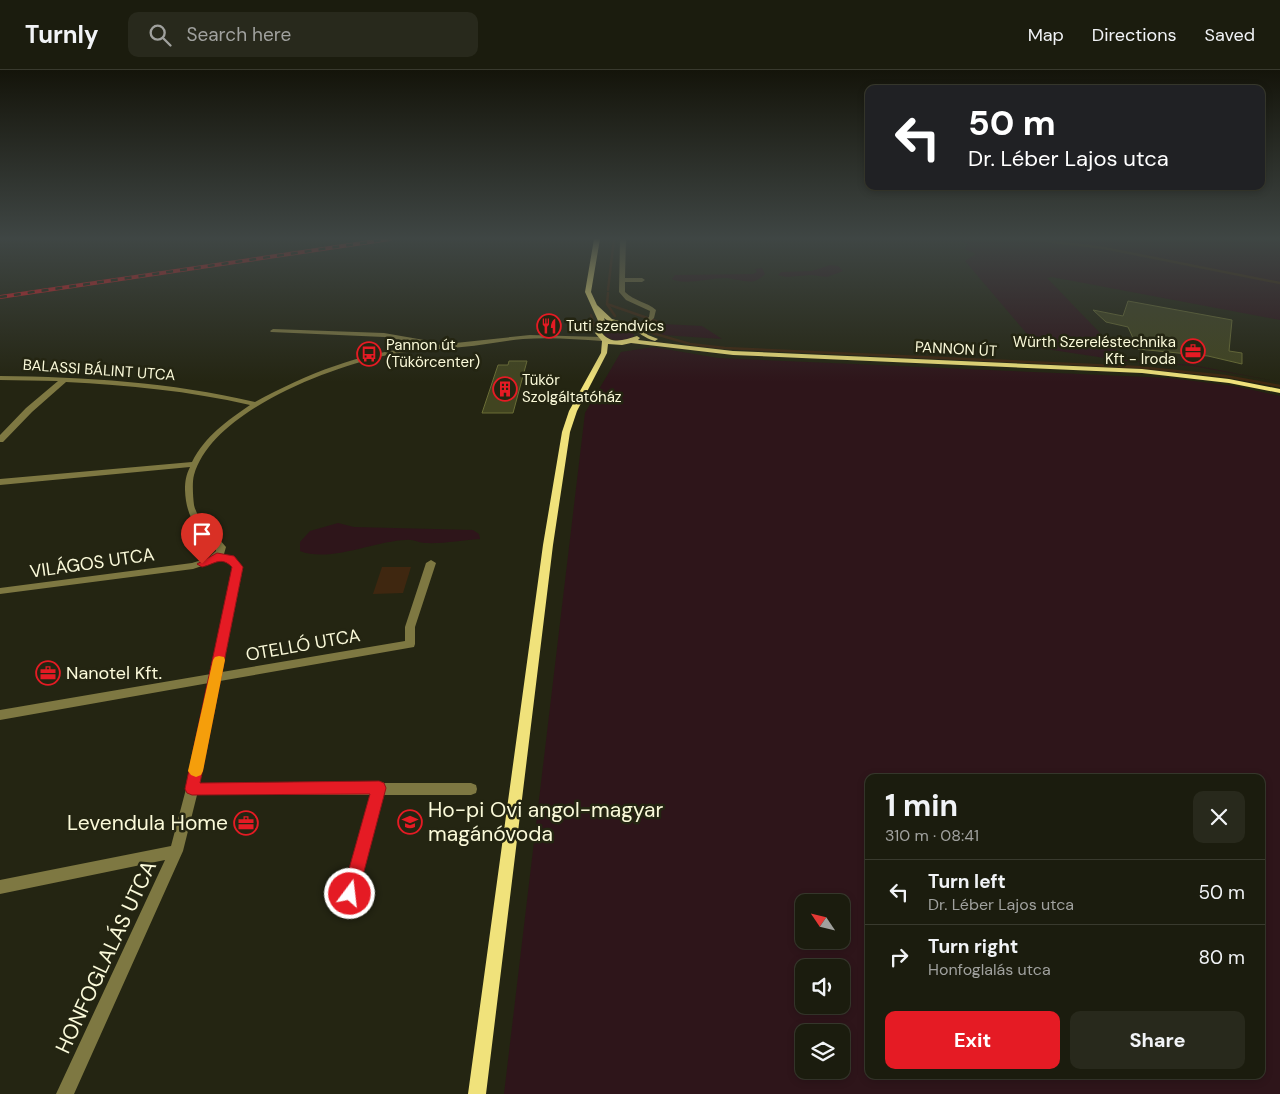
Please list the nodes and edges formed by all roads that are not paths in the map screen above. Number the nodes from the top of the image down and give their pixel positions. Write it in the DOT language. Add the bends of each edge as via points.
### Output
graph roads {
  1 [pos="589,287"];
  2 [pos="622,287"];
  3 [pos="594,306"];
  4 [pos="647,320"];
  5 [pos="625,325"];
  6 [pos="601,329"];
  7 [pos="273,331"];
  8 [pos="639,331"];
  9 [pos="554,337"];
  10 [pos="604,340"];
  11 [pos="627,342"];
  12 [pos="424,348"];
  13 [pos="690,348"];
  14 [pos="0,378"];
  15 [pos="65,379"];
  16 [pos="589,382"];
  17 [pos="1280,391"];
  18 [pos="255,404"];
  19 [pos="0,440"];
  20 [pos="194,464"];
  21 [pos="0,482"];
  22 [pos="217,556"];
  23 [pos="431,563"];
  24 [pos="0,592"];
  25 [pos="215,679"];
  26 [pos="0,715"];
  27 [pos="379,788"];
  28 [pos="192,789"];
  29 [pos="471,789"];
  30 [pos="176,851"];
  31 [pos="0,887"];
  32 [pos="350,894"];
  33 [pos="65,1094"];
  34 [pos="477,1094"];
  1 -- 3 [label="main road"];
  2 -- 4 [label="street" via="626,297 653,310 652,317"];
  3 -- 5 [label="main road, PANNON ÚT" via="610,320"];
  3 -- 6 [label="main road" via="603,325"];
  4 -- 5 [label="street"];
  4 -- 8 [label="street"];
  5 -- 6 [label="main road"];
  5 -- 8 [label="main road, PANNON ÚT"];
  6 -- 9 [label="street"];
  6 -- 10 [label="main road" via="599,335"];
  7 -- 12 [label="street" via="415,338 422,341"];
  8 -- 11 [label="main road" via="638,337"];
  8 -- 13 [label="main road, PANNON ÚT" via="657,340"];
  9 -- 10 [label="street"];
  9 -- 12 [label="street"];
  10 -- 11 [label="main road, PANNON ÚT"];
  10 -- 16 [label="main road" via="605,349"];
  11 -- 13 [label="main road, PANNON ÚT"];
  11 -- 16 [label="main road" via="613,351"];
  12 -- 18 [label="street" via="341,366"];
  13 -- 17 [label="main road, PANNON ÚT" via="733,353 1142,371 1229,381"];
  14 -- 15 [label="street, BALASSI BÁLINT UTCA"];
  15 -- 18 [label="street, BALASSI BÁLINT UTCA" via="143,384"];
  15 -- 19 [label="street"];
  16 -- 34 [label="main road" via="569,421 548,545"];
  18 -- 20 [label="street" via="219,431"];
  20 -- 21 [label="street"];
  20 -- 22 [label="street" via="189,482 190,505 197,522 221,547"];
  22 -- 24 [label="street, VILÁGOS UTCA" via="193,566"];
  22 -- 25 [label="street, HONFOGLALÁS UTCA" via="230,559 238,567"];
  23 -- 25 [label="street, OTELLÓ UTCA" via="410,627 410,644"];
  25 -- 26 [label="street, OTELLÓ UTCA"];
  25 -- 28 [label="street, HONFOGLALÁS UTCA"];
  27 -- 28 [label="street"];
  27 -- 29 [label="street"];
  27 -- 32 [label="street"];
  28 -- 30 [label="street, HONFOGLALÁS UTCA"];
  30 -- 31 [label="street"];
  30 -- 33 [label="street, HONFOGLALÁS UTCA"];
}
